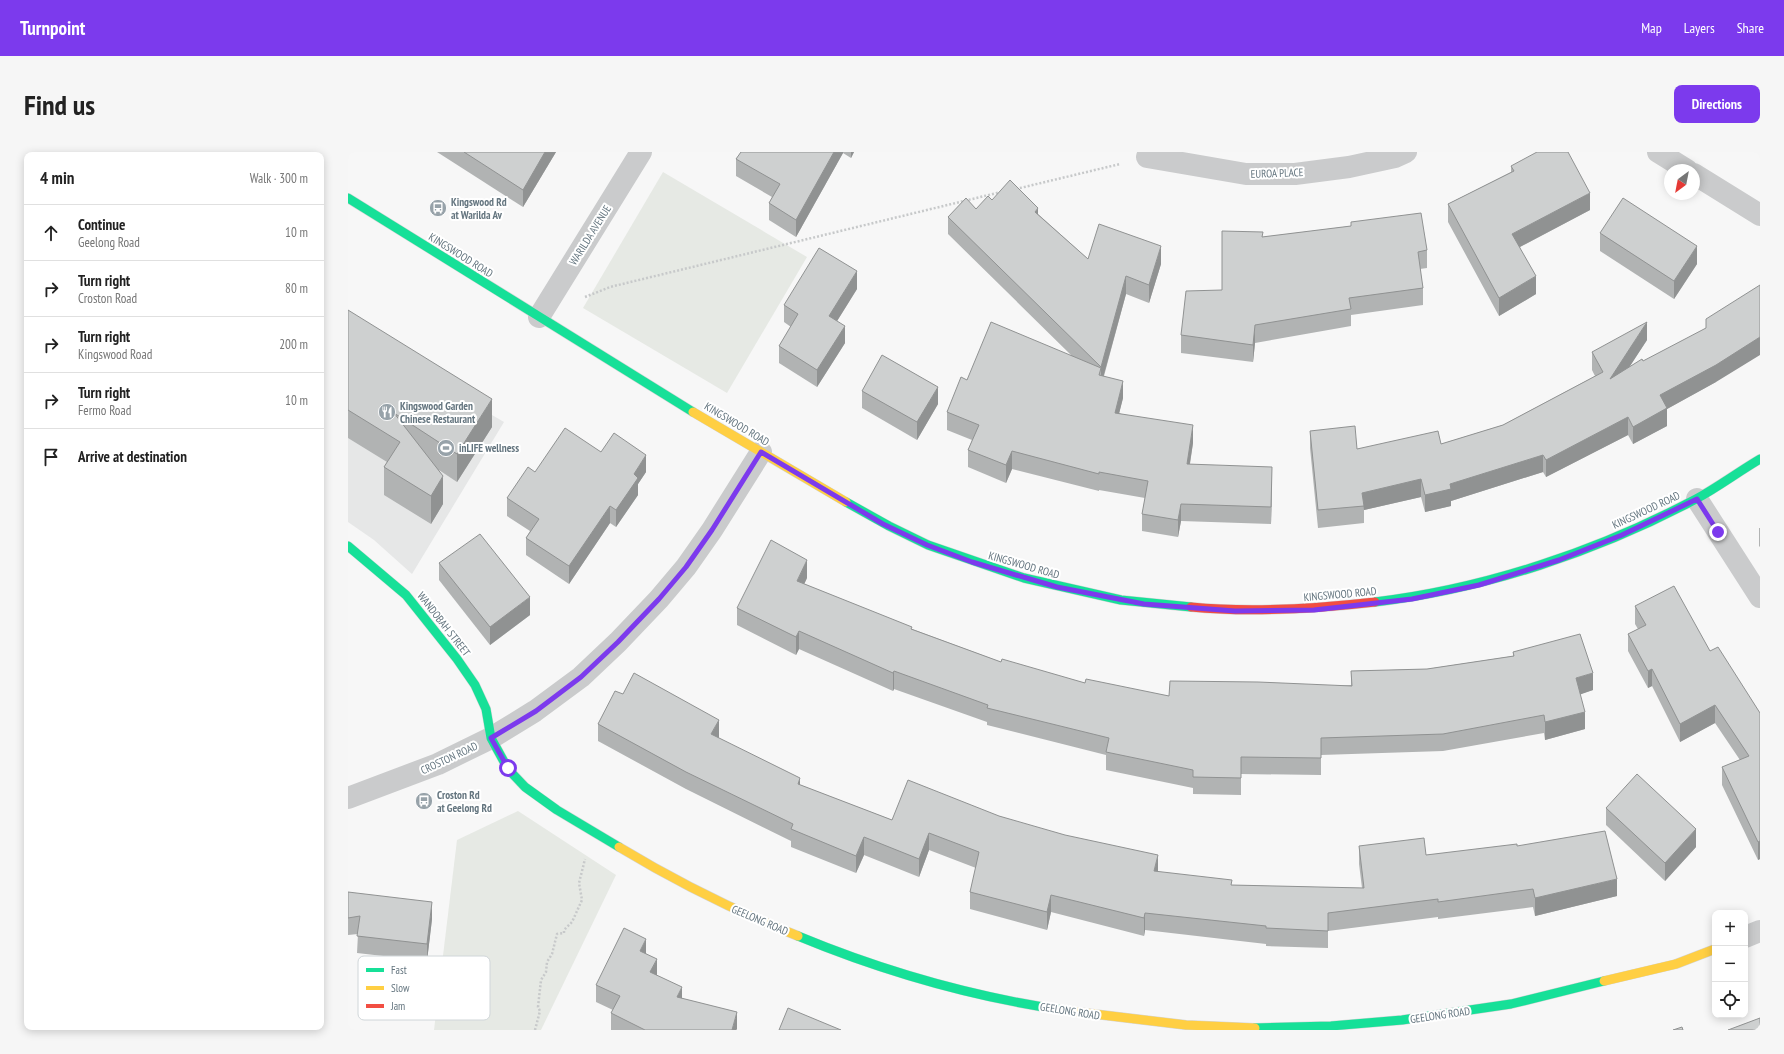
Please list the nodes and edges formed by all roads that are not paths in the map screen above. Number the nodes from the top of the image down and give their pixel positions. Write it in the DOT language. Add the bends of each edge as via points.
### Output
graph roads {
  1 [pos="641,152"];
  2 [pos="1406,152"];
  3 [pos="1658,152"];
  4 [pos="1147,157"];
  5 [pos="1677,164"];
  6 [pos="1700,178"];
  7 [pos="348,198"];
  8 [pos="1760,215"];
  9 [pos="539,318"];
  10 [pos="761,452"];
  11 [pos="1760,459"];
  12 [pos="1697,499"];
  13 [pos="348,546"];
  14 [pos="1760,597"];
  15 [pos="491,738"];
  16 [pos="348,798"];
  17 [pos="1760,931"];
  18 [pos="1748,936"];
  19 [pos="1712,950"];
  1 -- 9 [label="street, WARILDA AVENUE"];
  2 -- 4 [label="street, EUROA PLACE" via="1349,168 1295,174 1246,174"];
  3 -- 5 [label="street"];
  6 -- 8 [label="street"];
  7 -- 9 [label="street, KINGSWOOD ROAD"];
  9 -- 10 [label="street, KINGSWOOD ROAD"];
  10 -- 12 [label="street, KINGSWOOD ROAD" via="883,524 927,545 972,562 1057,587 1144,604 1235,611 1322,609 1412,599 1479,585 1559,560 1622,535"];
  10 -- 15 [label="street, CROSTON ROAD" via="712,530 659,599 581,677 536,711"];
  11 -- 12 [label="street, KINGSWOOD ROAD"];
  12 -- 14 [label="street"];
  13 -- 15 [label="street, WANDOBAH STREET" via="406,595 457,659 475,685 486,710"];
  15 -- 16 [label="street, CROSTON ROAD" via="438,764"];
  15 -- 19 [label="street, GEELONG ROAD" via="508,768 525,787 557,810 662,872 743,914 885,968 966,991 1047,1008 1120,1018 1253,1028 1331,1026 1402,1020 1511,1004 1676,964"];
  17 -- 18 [label="street"];
}
